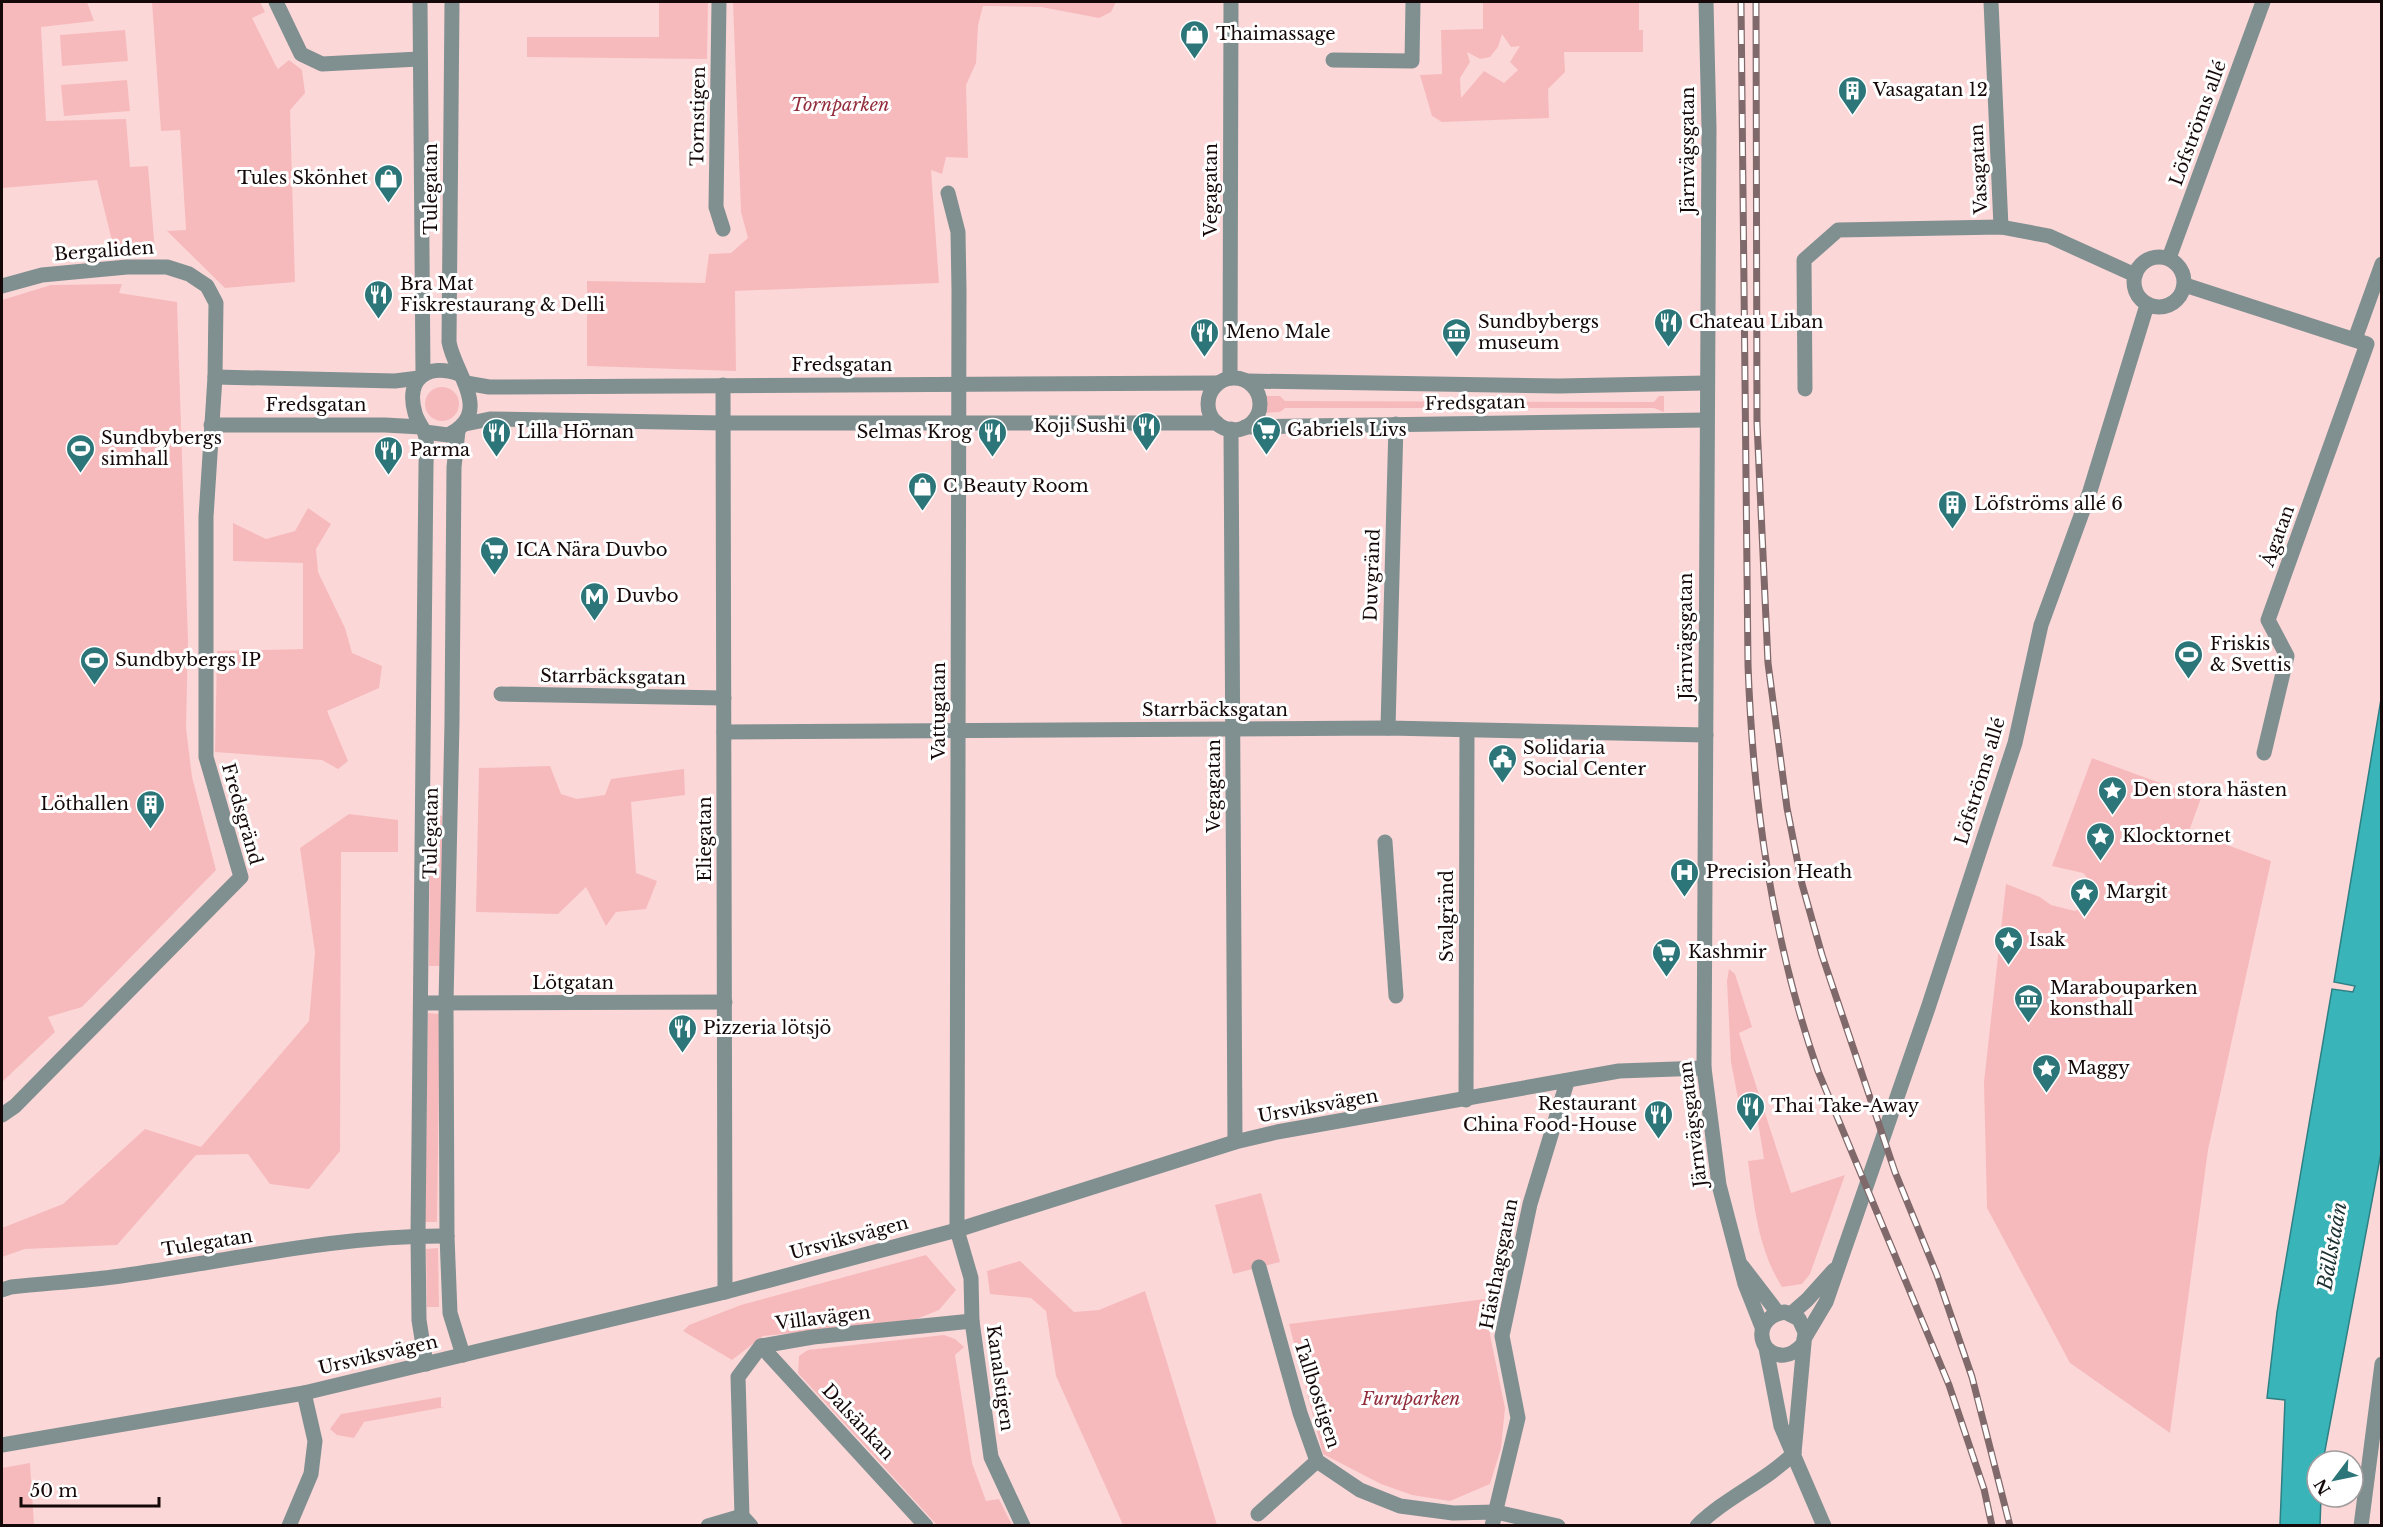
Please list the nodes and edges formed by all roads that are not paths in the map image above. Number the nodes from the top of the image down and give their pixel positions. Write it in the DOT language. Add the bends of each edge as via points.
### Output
graph roads {
  1 [pos="276,2"];
  2 [pos="420,2"];
  3 [pos="452,2"];
  4 [pos="719,2"];
  5 [pos="1231,2"];
  6 [pos="1413,2"];
  7 [pos="1706,2"];
  8 [pos="1991,2"];
  9 [pos="2263,2"];
  10 [pos="419,59"];
  11 [pos="1333,60"];
  12 [pos="948,193"];
  13 [pos="2001,227"];
  14 [pos="723,230"];
  15 [pos="2169,258"];
  16 [pos="2382,264"];
  17 [pos="2135,275"];
  18 [pos="2185,285"];
  19 [pos="2,286"];
  20 [pos="2147,304"];
  21 [pos="2355,339"];
  22 [pos="421,376"];
  23 [pos="215,377"];
  24 [pos="462,379"];
  25 [pos="1224,381"];
  26 [pos="1247,381"];
  27 [pos="1706,383"];
  28 [pos="959,384"];
  29 [pos="723,385"];
  30 [pos="1805,389"];
  31 [pos="1706,420"];
  32 [pos="958,422"];
  33 [pos="723,423"];
  34 [pos="1396,424"];
  35 [pos="211,425"];
  36 [pos="461,427"];
  37 [pos="1231,427"];
  38 [pos="423,430"];
  39 [pos="501,694"];
  40 [pos="724,698"];
  41 [pos="1388,728"];
  42 [pos="1233,729"];
  43 [pos="958,731"];
  44 [pos="724,732"];
  45 [pos="1467,732"];
  46 [pos="1706,735"];
  47 [pos="2264,753"];
  48 [pos="423,806"];
  49 [pos="451,808"];
  50 [pos="1385,842"];
  51 [pos="1396,996"];
  52 [pos="725,1002"];
  53 [pos="422,1003"];
  54 [pos="446,1003"];
  55 [pos="1704,1068"];
  56 [pos="1567,1082"];
  57 [pos="1466,1100"];
  58 [pos="2,1115"];
  59 [pos="1236,1142"];
  60 [pos="957,1230"];
  61 [pos="418,1236"];
  62 [pos="447,1236"];
  63 [pos="1742,1266"];
  64 [pos="1838,1266"];
  65 [pos="1259,1267"];
  66 [pos="2,1290"];
  67 [pos="725,1292"];
  68 [pos="1784,1313"];
  69 [pos="972,1321"];
  70 [pos="1762,1327"];
  71 [pos="1803,1342"];
  72 [pos="761,1346"];
  73 [pos="1766,1348"];
  74 [pos="463,1355"];
  75 [pos="426,1364"];
  76 [pos="2382,1364"];
  77 [pos="304,1393"];
  78 [pos="2380,1393"];
  79 [pos="2,1445"];
  80 [pos="1794,1453"];
  81 [pos="1317,1461"];
  82 [pos="1258,1514"];
  83 [pos="1494,1519"];
  84 [pos="747,1521"];
  85 [pos="289,1526"];
  86 [pos="708,1526"];
  87 [pos="926,1526"];
  88 [pos="1023,1526"];
  89 [pos="1558,1526"];
  90 [pos="1697,1526"];
  91 [pos="1824,1526"];
  92 [pos="2361,1526"];
  1 -- 10 [label="street" via="301,54 322,64"];
  2 -- 10 [label="street, Tulegatan"];
  3 -- 24 [label="street, Tulegatan" via="449,342"];
  4 -- 14 [label="street, Tornstigen" via="716,207"];
  5 -- 25 [label="street, Vegagatan"];
  6 -- 11 [label="street" via="1412,61"];
  7 -- 27 [label="street, Järnvägsgatan"];
  8 -- 13 [label="street, Vasagatan"];
  9 -- 15 [label="street, Löfströms allé"];
  10 -- 22 [label="street, Tulegatan"];
  12 -- 28 [label="street, Vattugatan" via="958,232"];
  13 -- 17 [label="street" via="2049,236"];
  13 -- 30 [label="street" via="1838,230 1804,260"];
  15 -- 17 [label="street" via="2144,261"];
  15 -- 18 [label="street" via="2181,269"];
  16 -- 21 [label="street"];
  17 -- 20 [label="street" via="2136,292"];
  18 -- 20 [label="street" via="2171,304"];
  18 -- 21 [label="street"];
  19 -- 23 [label="street, Bergaliden" via="42,275 127,267 167,267 189,274 207,286 216,303"];
  20 -- 64 [label="street, Löfströms allé" via="2090,491 2041,625 2015,743"];
  21 -- 47 [label="street, Ågatan" via="2367,344 2268,620 2287,656"];
  22 -- 23 [label="street, Fredsgatan" via="384,381"];
  22 -- 24 [label="street" via="442,369"];
  22 -- 38 [label="street, Tulegatan" via="413,410"];
  23 -- 35 [label="street, Bergaliden"];
  24 -- 29 [label="street, Fredsgatan" via="489,387"];
  24 -- 36 [label="street, Tulegatan" via="470,406"];
  25 -- 26 [label="street, Fredsgatan"];
  25 -- 28 [label="street, Fredsgatan"];
  25 -- 37 [label="street" via="1209,399 1208,408"];
  26 -- 27 [label="street, Fredsgatan" via="1559,386"];
  26 -- 37 [label="street" via="1260,401 1256,417"];
  27 -- 31 [label="street, Järnvägsgatan"];
  28 -- 29 [label="street, Fredsgatan"];
  28 -- 32 [label="street, Vattugatan"];
  29 -- 33 [label="street, Eliegatan"];
  31 -- 34 [label="street, Fredsgatan"];
  31 -- 46 [label="street, Järnvägsgatan"];
  32 -- 33 [label="street, Fredsgatan"];
  32 -- 37 [label="street, Fredsgatan"];
  32 -- 43 [label="street, Vattugatan"];
  33 -- 36 [label="street, Fredsgatan" via="490,419"];
  33 -- 40 [label="street, Eliegatan"];
  34 -- 37 [label="street, Fredsgatan"];
  34 -- 41 [label="street, Duvgränd"];
  35 -- 38 [label="street, Fredsgatan" via="377,425"];
  35 -- 58 [label="street, Fredsgränd" via="206,517 206,757 241,877"];
  36 -- 38 [label="street" via="448,435"];
  36 -- 49 [label="street, Tulegatan" via="454,449"];
  37 -- 42 [label="street, Vegagatan"];
  38 -- 48 [label="street, Tulegatan"];
  39 -- 40 [label="street, Starrbäcksgatan"];
  40 -- 44 [label="street, Eliegatan"];
  41 -- 42 [label="street, Starrbäcksgatan"];
  41 -- 45 [label="street, Starrbäcksgatan"];
  42 -- 43 [label="street, Starrbäcksgatan"];
  42 -- 59 [label="street, Vegagatan"];
  43 -- 44 [label="street, Starrbäcksgatan"];
  43 -- 60 [label="street, Vattugatan"];
  44 -- 52 [label="street, Eliegatan"];
  45 -- 46 [label="street, Starrbäcksgatan"];
  45 -- 57 [label="street, Svalgränd"];
  46 -- 55 [label="street, Järnvägsgatan"];
  48 -- 49 [label="street"];
  48 -- 53 [label="street, Tulegatan"];
  49 -- 54 [label="street, Tulegatan"];
  50 -- 51 [label="street"];
  52 -- 54 [label="street, Lötgatan"];
  52 -- 67 [label="street, Eliegatan"];
  53 -- 54 [label="street, Lötgatan"];
  53 -- 61 [label="street, Tulegatan"];
  54 -- 62 [label="street, Tulegatan"];
  55 -- 56 [label="street, Ursviksvägen" via="1619,1071"];
  55 -- 63 [label="street, Järnvägsgatan" via="1719,1185"];
  56 -- 57 [label="street, Ursviksvägen"];
  56 -- 83 [label="street, Hästhagsgatan" via="1530,1204 1503,1336 1518,1418"];
  57 -- 59 [label="street, Ursviksvägen"];
  59 -- 60 [label="street, Ursviksvägen"];
  60 -- 67 [label="street, Ursviksvägen"];
  60 -- 69 [label="street, Kanalstigen" via="971,1278"];
  61 -- 62 [label="street, Tulegatan"];
  61 -- 66 [label="street, Tulegatan" via="336,1243"];
  61 -- 75 [label="street, Tulegatan" via="419,1320"];
  62 -- 74 [label="street, Tulegatan" via="450,1313"];
  63 -- 68 [label="street, Järnvägsgatan"];
  63 -- 70 [label="street, Järnvägsgatan"];
  64 -- 68 [label="street, Löfströms allé" via="1807,1300"];
  64 -- 71 [label="street, Löfströms allé" via="1826,1302"];
  65 -- 81 [label="street, Tallbostigen" via="1299,1413"];
  67 -- 74 [label="street, Ursviksvägen"];
  68 -- 70 [label="street" via="1772,1316"];
  68 -- 71 [label="street, Järnvägsgatan" via="1803,1326"];
  69 -- 72 [label="street, Villavägen"];
  69 -- 88 [label="street, Kanalstigen" via="991,1457"];
  70 -- 73 [label="street, Järnvägsgatan"];
  71 -- 73 [label="street" via="1785,1356"];
  71 -- 80 [label="street, Järnvägsgatan"];
  72 -- 84 [label="street, Villavägen" via="738,1377"];
  72 -- 87 [label="street, Dalsänkan"];
  73 -- 80 [label="street, Järnvägsgatan" via="1781,1426"];
  74 -- 75 [label="street, Ursviksvägen"];
  75 -- 77 [label="street, Ursviksvägen"];
  76 -- 78 [label="street"];
  77 -- 79 [label="street, Ursviksvägen"];
  77 -- 85 [label="street" via="315,1442 311,1474"];
  78 -- 92 [label="street"];
  80 -- 90 [label="street" via="1782,1466 1712,1511"];
  80 -- 91 [label="street, Järnvägsgatan"];
  81 -- 82 [label="street"];
  81 -- 83 [label="street, Tallbostigen" via="1360,1490 1400,1506"];
  83 -- 89 [label="street, Tallbostigen"];
  84 -- 86 [label="street"];
}
